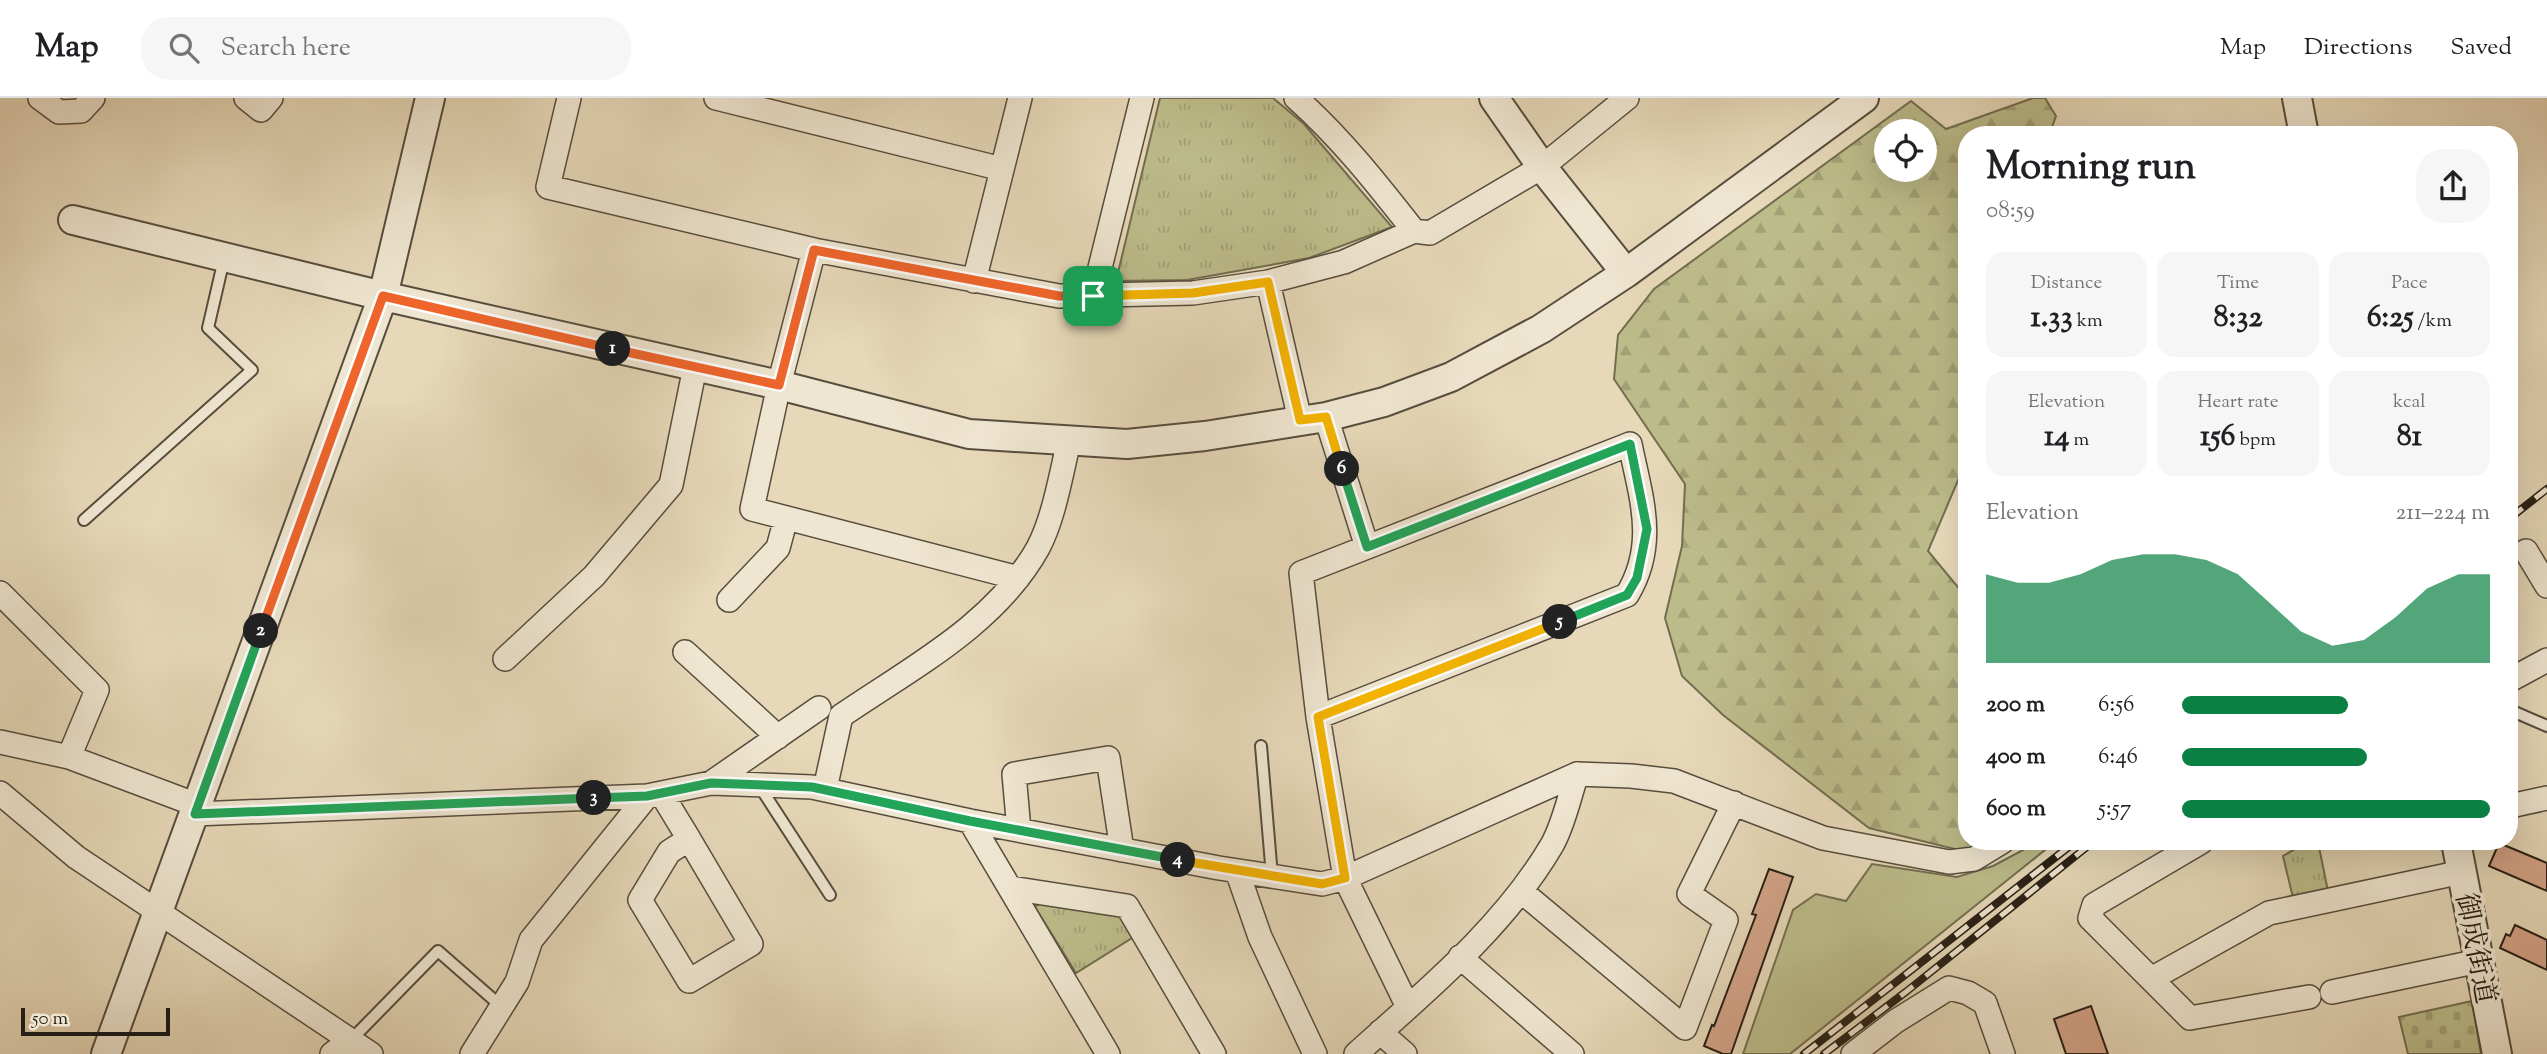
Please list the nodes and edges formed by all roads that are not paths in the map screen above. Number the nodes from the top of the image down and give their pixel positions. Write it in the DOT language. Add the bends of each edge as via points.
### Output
graph roads {
  1 [pos="40,98"];
  2 [pos="93,98"];
  3 [pos="246,98"];
  4 [pos="271,98"];
  5 [pos="430,98"];
  6 [pos="569,98"];
  7 [pos="716,98"];
  8 [pos="1020,98"];
  9 [pos="1142,98"];
  10 [pos="1296,98"];
  11 [pos="1494,98"];
  12 [pos="1628,98"];
  13 [pos="1864,98"];
  14 [pos="2297,98"];
  15 [pos="2302,126"];
  16 [pos="1542,167"];
  17 [pos="1002,169"];
  18 [pos="73,220"];
  19 [pos="1414,231"];
  20 [pos="814,250"];
  21 [pos="225,257"];
  22 [pos="1626,273"];
  23 [pos="974,281"];
  24 [pos="1268,282"];
  25 [pos="383,296"];
  26 [pos="1093,296"];
  27 [pos="695,368"];
  28 [pos="779,385"];
  29 [pos="1313,419"];
  30 [pos="1069,441"];
  31 [pos="786,518"];
  32 [pos="84,520"];
  33 [pos="1367,547"];
  34 [pos="2526,551"];
  35 [pos="1017,579"];
  36 [pos="2547,586"];
  37 [pos="0,593"];
  38 [pos="729,600"];
  39 [pos="685,652"];
  40 [pos="505,659"];
  41 [pos="2547,660"];
  42 [pos="2518,676"];
  43 [pos="819,708"];
  44 [pos="2518,713"];
  45 [pos="1318,717"];
  46 [pos="2547,726"];
  47 [pos="778,737"];
  48 [pos="0,743"];
  49 [pos="1261,746"];
  50 [pos="69,757"];
  51 [pos="1577,774"];
  52 [pos="711,783"];
  53 [pos="758,785"];
  54 [pos="825,789"];
  55 [pos="0,793"];
  56 [pos="654,795"];
  57 [pos="2547,798"];
  58 [pos="1734,803"];
  59 [pos="2518,804"];
  60 [pos="196,809"];
  61 [pos="970,821"];
  62 [pos="1019,830"];
  63 [pos="689,839"];
  64 [pos="1122,850"];
  65 [pos="1988,850"];
  66 [pos="2187,850"];
  67 [pos="2458,850"];
  68 [pos="1237,871"];
  69 [pos="2462,872"];
  70 [pos="1272,876"];
  71 [pos="1345,878"];
  72 [pos="1010,888"];
  73 [pos="1521,891"];
  74 [pos="830,895"];
  75 [pos="159,911"];
  76 [pos="1460,957"];
  77 [pos="2479,961"];
  78 [pos="2151,979"];
  79 [pos="2332,992"];
  80 [pos="2309,997"];
  81 [pos="502,1007"];
  82 [pos="1408,1007"];
  83 [pos="1380,1032"];
  84 [pos="351,1040"];
  85 [pos="106,1054"];
  86 [pos="332,1054"];
  87 [pos="372,1054"];
  88 [pos="472,1054"];
  89 [pos="1108,1054"];
  90 [pos="1214,1054"];
  91 [pos="1315,1054"];
  92 [pos="1356,1054"];
  93 [pos="1405,1054"];
  94 [pos="1572,1054"];
  95 [pos="1853,1054"];
  96 [pos="2003,1054"];
  97 [pos="2497,1054"];
  1 -- 2 [label="street" via="59,112 80,111"];
  3 -- 4 [label="street" via="261,110"];
  5 -- 25 [label="street"];
  6 -- 20 [label="street" via="548,187"];
  7 -- 17 [label="street"];
  8 -- 17 [label="street"];
  9 -- 26 [label="street"];
  10 -- 19 [label="street" via="1361,164"];
  11 -- 16 [label="street"];
  12 -- 16 [label="street"];
  13 -- 22 [label="street"];
  14 -- 15 [label="street"];
  16 -- 19 [label="street" via="1430,233"];
  16 -- 22 [label="street"];
  17 -- 23 [label="street"];
  18 -- 21 [label="street"];
  19 -- 24 [label="street" via="1344,262"];
  20 -- 23 [label="street"];
  20 -- 28 [label="street"];
  21 -- 25 [label="street"];
  21 -- 32 [label="lane" via="208,328 252,370"];
  22 -- 29 [label="street" via="1541,329 1451,377 1384,402"];
  23 -- 26 [label="street" via="1059,296"];
  24 -- 26 [label="street" via="1193,293"];
  24 -- 29 [label="street"];
  25 -- 27 [label="street"];
  25 -- 60 [label="street"];
  27 -- 28 [label="street"];
  27 -- 40 [label="street" via="671,485 594,576"];
  28 -- 30 [label="street" via="969,434"];
  28 -- 31 [label="street" via="752,509"];
  29 -- 30 [label="street" via="1128,444"];
  29 -- 33 [label="street"];
  30 -- 35 [label="street" via="1039,546"];
  31 -- 35 [label="street"];
  31 -- 38 [label="street" via="778,548"];
  33 -- 45 [label="street" via="1301,573"];
  33 -- 45 [label="street" via="1630,444 1647,529 1637,578 1627,595"];
  34 -- 36 [label="street"];
  35 -- 54 [label="street" via="966,631 841,716"];
  37 -- 50 [label="street" via="97,690"];
  39 -- 47 [label="street"];
  41 -- 42 [label="street"];
  43 -- 47 [label="street"];
  44 -- 46 [label="lane"];
  45 -- 71 [label="street"];
  47 -- 52 [label="street"];
  48 -- 50 [label="street"];
  49 -- 70 [label="lane"];
  50 -- 60 [label="street"];
  51 -- 58 [label="street" via="1674,781"];
  51 -- 71 [label="street"];
  51 -- 73 [label="street" via="1554,842"];
  52 -- 53 [label="street"];
  52 -- 56 [label="street"];
  53 -- 54 [label="street"];
  53 -- 74 [label="lane"];
  54 -- 61 [label="street"];
  55 -- 75 [label="street" via="75,857"];
  56 -- 60 [label="street"];
  56 -- 63 [label="street"];
  56 -- 81 [label="street" via="531,940 517,982"];
  57 -- 59 [label="street"];
  58 -- 65 [label="street" via="1823,838 1950,862 1973,859"];
  58 -- 73 [label="street" via="1689,894 1726,920 1685,1028"];
  60 -- 75 [label="street"];
  61 -- 62 [label="street"];
  61 -- 72 [label="street"];
  62 -- 64 [label="street"];
  62 -- 64 [label="street" via="1013,774 1108,758"];
  63 -- 63 [label="street" via="751,944 689,981 640,900 668,852"];
  64 -- 68 [label="street"];
  66 -- 78 [label="street" via="2094,905 2090,918"];
  67 -- 69 [label="street, 御成街道"];
  68 -- 70 [label="street"];
  68 -- 91 [label="street" via="1260,937"];
  69 -- 77 [label="street, 御成街道"];
  69 -- 78 [label="street" via="2269,913"];
  70 -- 71 [label="street" via="1322,884"];
  71 -- 82 [label="street"];
  72 -- 89 [label="street"];
  72 -- 90 [label="street" via="1128,906"];
  73 -- 76 [label="street"];
  75 -- 84 [label="street"];
  75 -- 85 [label="street"];
  76 -- 82 [label="street"];
  76 -- 94 [label="street"];
  77 -- 79 [label="street"];
  77 -- 97 [label="street, 御成街道"];
  78 -- 80 [label="street" via="2190,1018"];
  81 -- 84 [label="lane" via="438,951"];
  81 -- 88 [label="street"];
  82 -- 83 [label="street"];
  83 -- 92 [label="street"];
  83 -- 93 [label="street"];
  84 -- 86 [label="street"];
  84 -- 87 [label="street"];
  95 -- 96 [label="street" via="1949,988 1985,1003"];
}
